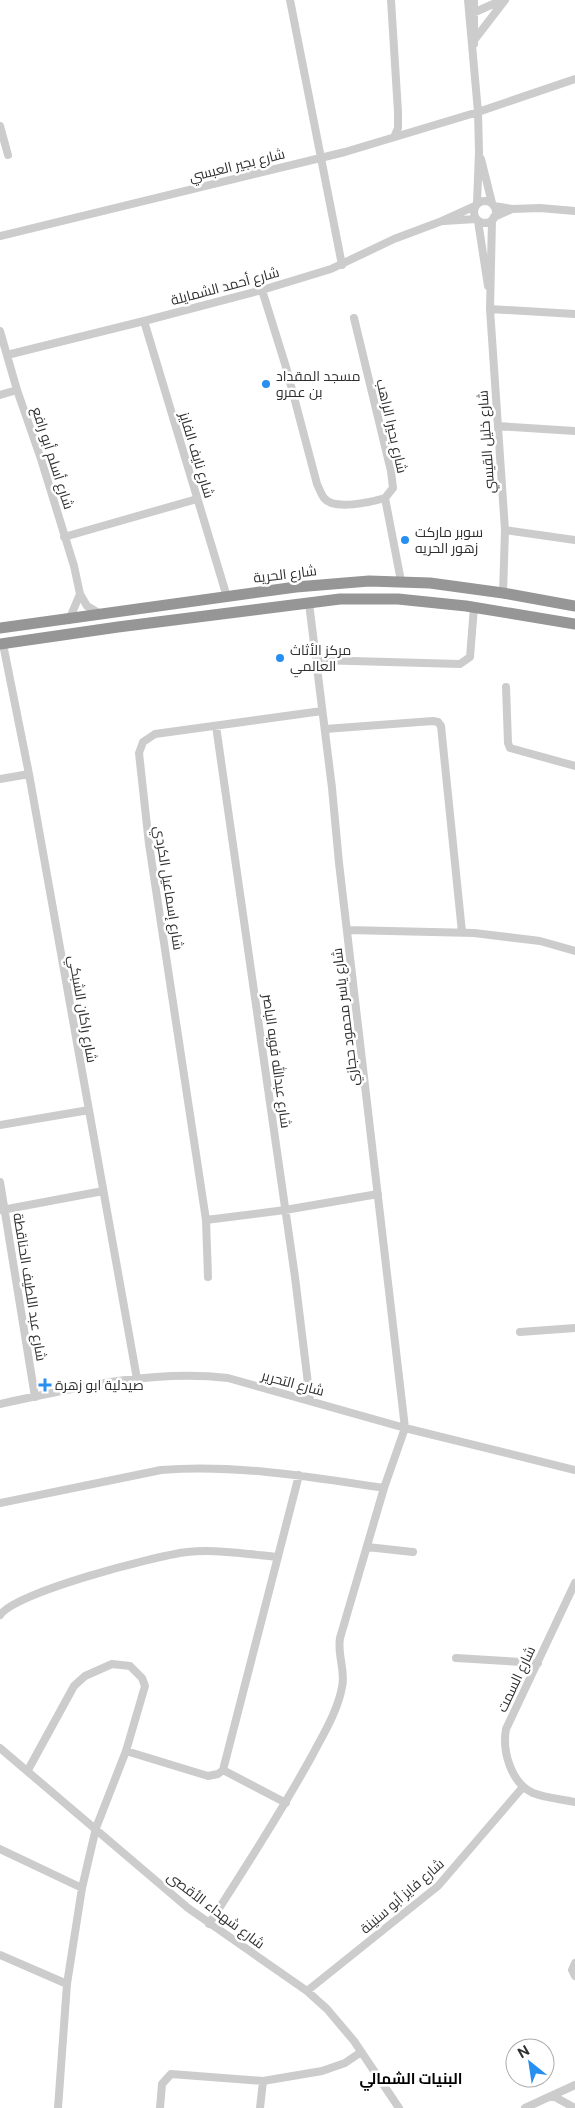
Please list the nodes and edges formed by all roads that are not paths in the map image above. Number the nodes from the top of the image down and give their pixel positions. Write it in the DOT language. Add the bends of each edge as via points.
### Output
graph roads {
  1 [pos="290,0"];
  2 [pos="391,0"];
  3 [pos="503,0"];
  4 [pos="474,2"];
  5 [pos="472,13"];
  6 [pos="475,38"];
  7 [pos="473,50"];
  8 [pos="575,79"];
  9 [pos="478,112"];
  10 [pos="0,126"];
  11 [pos="395,135"];
  12 [pos="479,152"];
  13 [pos="8,155"];
  14 [pos="320,158"];
  15 [pos="476,204"];
  16 [pos="493,204"];
  17 [pos="512,209"];
  18 [pos="575,211"];
  19 [pos="493,219"];
  20 [pos="477,220"];
  21 [pos="442,221"];
  22 [pos="0,236"];
  23 [pos="342,265"];
  24 [pos="262,290"];
  25 [pos="490,290"];
  26 [pos="490,309"];
  27 [pos="575,314"];
  28 [pos="354,318"];
  29 [pos="144,321"];
  30 [pos="0,331"];
  31 [pos="7,355"];
  32 [pos="17,390"];
  33 [pos="0,395"];
  34 [pos="498,426"];
  35 [pos="575,431"];
  36 [pos="385,498"];
  37 [pos="197,499"];
  38 [pos="505,530"];
  39 [pos="64,537"];
  40 [pos="575,540"];
  41 [pos="401,581"];
  42 [pos="503,593"];
  43 [pos="80,594"];
  44 [pos="227,597"];
  45 [pos="309,603"];
  46 [pos="575,606"];
  47 [pos="474,607"];
  48 [pos="102,614"];
  49 [pos="69,620"];
  50 [pos="575,624"];
  51 [pos="0,628"];
  52 [pos="2,644"];
  53 [pos="316,660"];
  54 [pos="506,687"];
  55 [pos="322,711"];
  56 [pos="216,726"];
  57 [pos="325,729"];
  58 [pos="575,766"];
  59 [pos="29,774"];
  60 [pos="0,779"];
  61 [pos="347,930"];
  62 [pos="462,932"];
  63 [pos="575,951"];
  64 [pos="89,1110"];
  65 [pos="0,1125"];
  66 [pos="0,1182"];
  67 [pos="103,1192"];
  68 [pos="378,1194"];
  69 [pos="2,1210"];
  70 [pos="285,1210"];
  71 [pos="206,1220"];
  72 [pos="208,1276"];
  73 [pos="575,1328"];
  74 [pos="520,1332"];
  75 [pos="137,1379"];
  76 [pos="35,1397"];
  77 [pos="310,1400"];
  78 [pos="0,1404"];
  79 [pos="405,1428"];
  80 [pos="575,1470"];
  81 [pos="299,1475"];
  82 [pos="384,1488"];
  83 [pos="0,1503"];
  84 [pos="367,1547"];
  85 [pos="412,1552"];
  86 [pos="278,1557"];
  87 [pos="575,1583"];
  88 [pos="0,1611"];
  89 [pos="456,1658"];
  90 [pos="538,1663"];
  91 [pos="0,1748"];
  92 [pos="126,1751"];
  93 [pos="28,1770"];
  94 [pos="223,1770"];
  95 [pos="523,1786"];
  96 [pos="575,1802"];
  97 [pos="286,1803"];
  98 [pos="96,1828"];
  99 [pos="0,1850"];
  100 [pos="82,1888"];
  101 [pos="209,1924"];
  102 [pos="0,1955"];
  103 [pos="575,1964"];
  104 [pos="575,1976"];
  105 [pos="67,1984"];
  106 [pos="307,1991"];
  107 [pos="361,2052"];
  108 [pos="262,2081"];
  109 [pos="575,2085"];
  110 [pos="553,2096"];
  111 [pos="58,2108"];
  112 [pos="160,2108"];
  113 [pos="260,2108"];
  114 [pos="399,2108"];
  115 [pos="525,2108"];
  116 [pos="575,2108"];
  1 -- 14 [label="street"];
  2 -- 11 [label="street" via="398,103"];
  3 -- 5 [label="street"];
  3 -- 6 [label="street"];
  4 -- 5 [label="street"];
  5 -- 6 [label="street"];
  5 -- 7 [label="street"];
  6 -- 7 [label="street"];
  7 -- 9 [label="street"];
  8 -- 9 [label="street, شارع بجير العبسي"];
  9 -- 11 [label="street, شارع بجير العبسي"];
  9 -- 12 [label="street"];
  10 -- 13 [label="street"];
  11 -- 14 [label="street, شارع بجير العبسي"];
  12 -- 15 [label="street"];
  12 -- 16 [label="street"];
  14 -- 22 [label="street, شارع بجير العبسي"];
  14 -- 23 [label="street"];
  15 -- 16 [label="street" via="484,200"];
  15 -- 20 [label="street" via="473,212"];
  15 -- 21 [label="street, شارع أحمد الشمايلة"];
  16 -- 17 [label="street"];
  16 -- 19 [label="street" via="496,211"];
  17 -- 18 [label="street"];
  17 -- 19 [label="street"];
  19 -- 20 [label="street" via="484,223"];
  19 -- 25 [label="street, شارع خليل القيسي"];
  20 -- 21 [label="street, شارع أحمد الشمايلة"];
  20 -- 25 [label="street, شارع خليل القيسي"];
  21 -- 23 [label="street, شارع أحمد الشمايلة" via="394,239"];
  23 -- 24 [label="street, شارع أحمد الشمايلة"];
  24 -- 29 [label="street, شارع أحمد الشمايلة"];
  24 -- 36 [label="street" via="314,474 324,498 338,505"];
  25 -- 26 [label="street, شارع خليل القيسي"];
  26 -- 27 [label="street"];
  26 -- 34 [label="street, شارع خليل القيسي"];
  28 -- 36 [label="street, شارع بحيرا الراهب" via="393,482 393,488"];
  29 -- 31 [label="street, شارع أحمد الشمايلة"];
  29 -- 37 [label="street, شارع نايف الفايز"];
  30 -- 31 [label="street, شارع أسلم أبو رافع"];
  31 -- 32 [label="street, شارع أسلم أبو رافع"];
  32 -- 33 [label="street"];
  32 -- 39 [label="street, شارع أسلم أبو رافع"];
  34 -- 35 [label="street"];
  34 -- 38 [label="street, شارع خليل القيسي"];
  36 -- 41 [label="street"];
  37 -- 39 [label="street"];
  37 -- 44 [label="street, شارع نايف الفايز"];
  38 -- 40 [label="street"];
  38 -- 42 [label="street, شارع خليل القيسي"];
  39 -- 43 [label="street, شارع أسلم أبو رافع"];
  41 -- 42 [label="highway, شارع الحرية"];
  41 -- 44 [label="highway, شارع الحرية" via="338,582"];
  42 -- 46 [label="highway, شارع الحرية"];
  43 -- 48 [label="street, شارع أسلم أبو رافع" via="87,606"];
  43 -- 49 [label="street"];
  44 -- 48 [label="highway, شارع الحرية"];
  45 -- 47 [label="highway" via="340,599 398,599"];
  45 -- 52 [label="highway"];
  45 -- 53 [label="street, شارع ياسر محمود حجازي"];
  47 -- 50 [label="highway"];
  47 -- 53 [label="street" via="470,657 460,664"];
  48 -- 49 [label="highway, شارع الحرية"];
  49 -- 51 [label="highway, شارع الحرية"];
  52 -- 59 [label="street, شارع راكان الشبكي"];
  53 -- 55 [label="street, شارع ياسر محمود حجازي"];
  54 -- 58 [label="street" via="510,748"];
  55 -- 56 [label="street, شارع إسماعيل الكردي"];
  55 -- 57 [label="street, شارع ياسر محمود حجازي"];
  56 -- 70 [label="street, شارع عبدالله فويه الباصر"];
  56 -- 71 [label="street, شارع إسماعيل الكردي" via="155,734 143,742 139,753 149,844"];
  57 -- 61 [label="street, شارع ياسر محمود حجازي"];
  57 -- 62 [label="street" via="433,721 441,726"];
  59 -- 60 [label="street"];
  59 -- 64 [label="street, شارع راكان الشبكي"];
  61 -- 62 [label="street"];
  61 -- 68 [label="street, شارع ياسر محمود حجازي"];
  62 -- 63 [label="street" via="540,941"];
  64 -- 65 [label="street"];
  64 -- 67 [label="street, شارع راكان الشبكي"];
  66 -- 69 [label="street, شارع عبد اللطيف الحناقطة"];
  67 -- 69 [label="street"];
  67 -- 75 [label="street, شارع راكان الشبكي"];
  68 -- 70 [label="street"];
  68 -- 79 [label="street, شارع ياسر محمود حجازي"];
  69 -- 76 [label="street, شارع عبد اللطيف الحناقطة"];
  70 -- 71 [label="street"];
  70 -- 77 [label="street, شارع عبدالله فويه الباصر"];
  71 -- 72 [label="street, شارع إسماعيل الكردي"];
  73 -- 74 [label="street"];
  75 -- 76 [label="street, شارع التحرير"];
  75 -- 77 [label="street, شارع التحرير" via="192,1375 228,1378"];
  76 -- 78 [label="street, شارع التحرير"];
  77 -- 79 [label="street, شارع التحرير"];
  79 -- 80 [label="street, شارع التحرير"];
  79 -- 82 [label="street"];
  81 -- 82 [label="street"];
  81 -- 83 [label="street" via="235,1469 161,1470"];
  81 -- 86 [label="street"];
  82 -- 84 [label="street"];
  84 -- 85 [label="street"];
  84 -- 97 [label="street" via="340,1638 342,1689 329,1723"];
  86 -- 88 [label="street" via="187,1552 139,1561 40,1593"];
  86 -- 94 [label="street"];
  87 -- 90 [label="street, شارع السمت"];
  89 -- 90 [label="street"];
  90 -- 95 [label="street, شارع السمت" via="506,1729 504,1740 509,1763"];
  91 -- 93 [label="street, شارع شهداء الأقصى"];
  92 -- 93 [label="street" via="145,1686 130,1666 112,1664 85,1676 74,1686"];
  92 -- 94 [label="street" via="208,1776"];
  92 -- 98 [label="street"];
  93 -- 98 [label="street, شارع شهداء الأقصى"];
  94 -- 97 [label="street"];
  95 -- 96 [label="street" via="540,1795"];
  95 -- 106 [label="street, شارع فايز أبو سنينة" via="438,1886"];
  97 -- 101 [label="street"];
  98 -- 100 [label="street"];
  98 -- 101 [label="street, شارع شهداء الأقصى"];
  99 -- 100 [label="street"];
  100 -- 105 [label="street"];
  101 -- 106 [label="street, شارع شهداء الأقصى"];
  102 -- 105 [label="street"];
  103 -- 104 [label="street" via="572,1970"];
  105 -- 111 [label="street"];
  106 -- 107 [label="street, شارع شهداء الأقصى" via="342,2025"];
  107 -- 108 [label="street" via="322,2072"];
  107 -- 114 [label="street, شارع شهداء الأقصى"];
  108 -- 112 [label="street" via="175,2073 166,2077 162,2084"];
  108 -- 113 [label="street"];
  109 -- 110 [label="street"];
  110 -- 115 [label="street"];
  110 -- 116 [label="street"];
}
